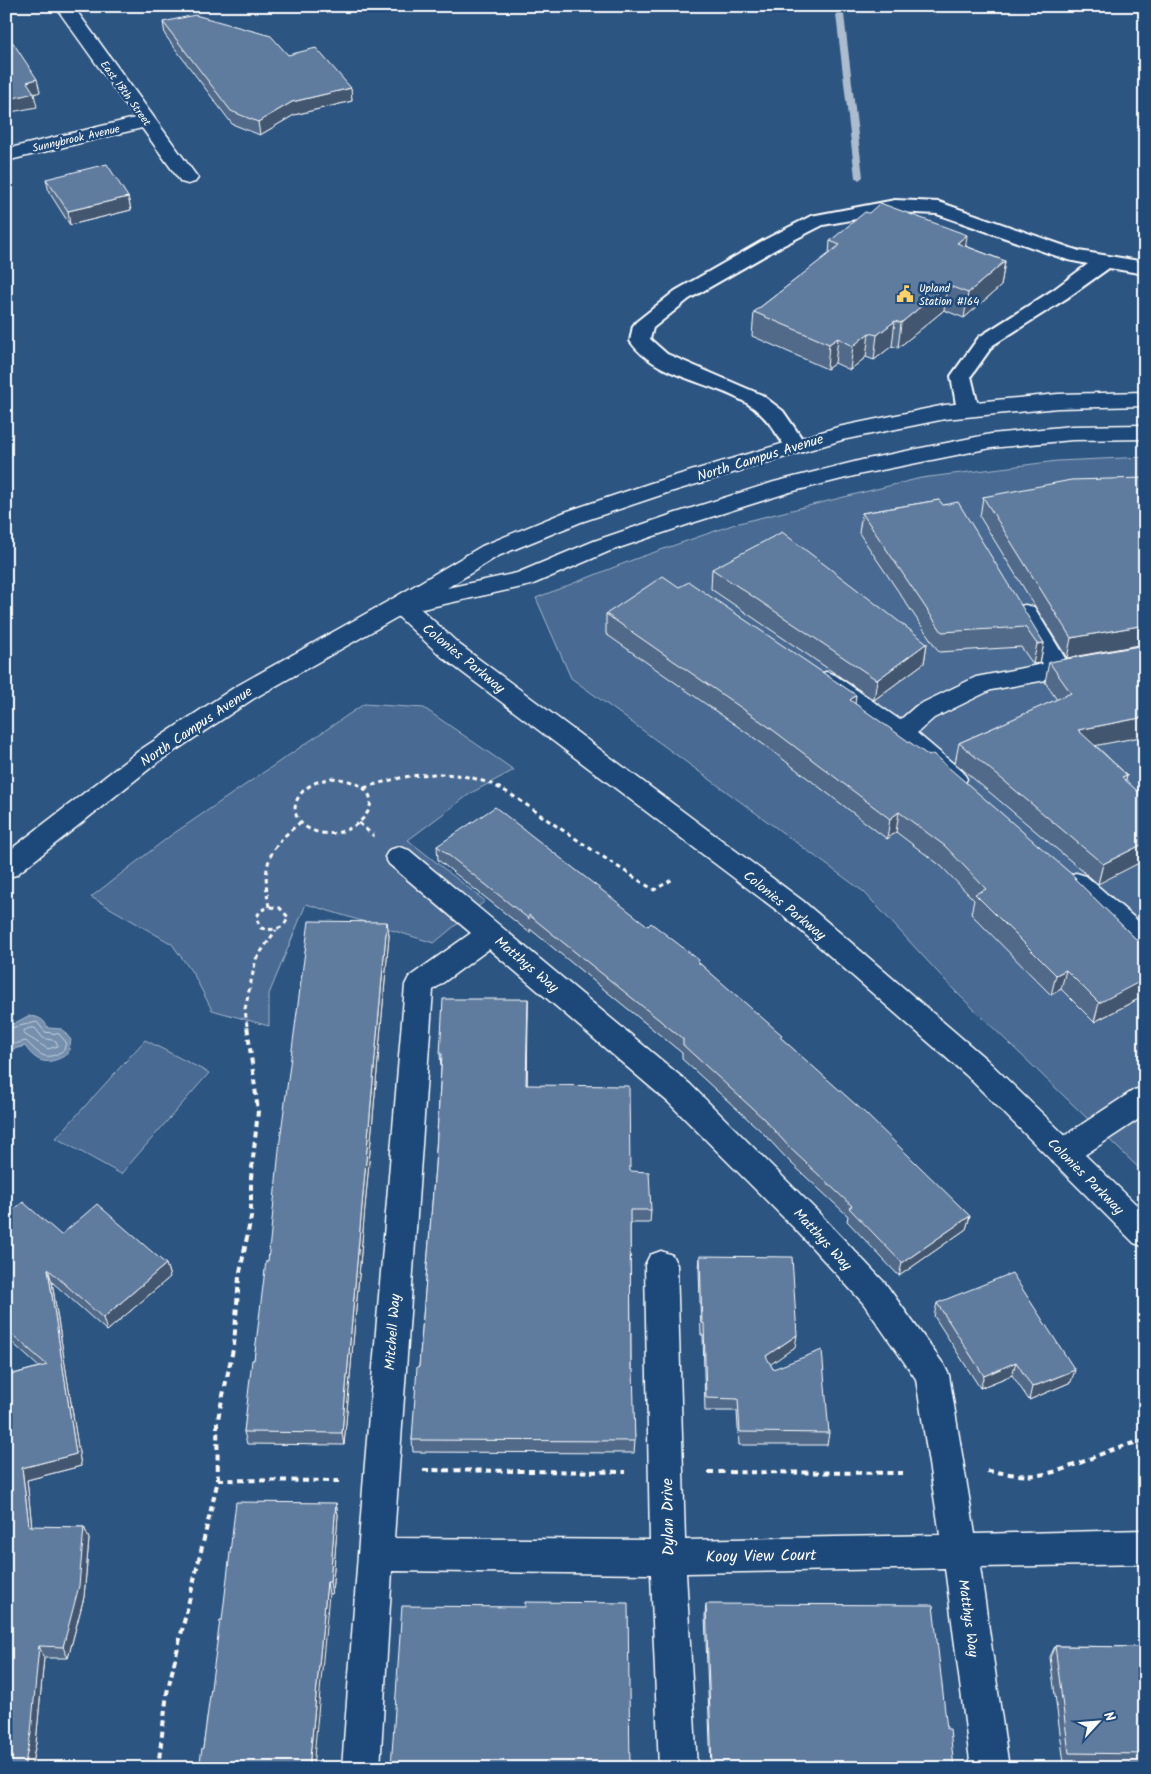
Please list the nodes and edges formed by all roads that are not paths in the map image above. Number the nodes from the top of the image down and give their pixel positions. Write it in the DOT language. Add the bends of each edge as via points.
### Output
graph roads {
  1 [pos="64,6"];
  2 [pos="146,121"];
  3 [pos="6,154"];
  4 [pos="188,178"];
  5 [pos="1105,261"];
  6 [pos="1145,268"];
  7 [pos="1145,400"];
  8 [pos="968,410"];
  9 [pos="1145,432"];
  10 [pos="796,446"];
  11 [pos="1013,594"];
  12 [pos="401,605"];
  13 [pos="1145,654"];
  14 [pos="804,666"];
  15 [pos="1059,669"];
  16 [pos="901,733"];
  17 [pos="975,796"];
  18 [pos="399,857"];
  19 [pos="1056,866"];
  20 [pos="6,868"];
  21 [pos="491,933"];
  22 [pos="1145,943"];
  23 [pos="1145,1099"];
  24 [pos="1063,1153"];
  25 [pos="1145,1234"];
  26 [pos="661,1265"];
  27 [pos="1145,1547"];
  28 [pos="960,1552"];
  29 [pos="377,1554"];
  30 [pos="668,1557"];
  31 [pos="361,1768"];
  32 [pos="678,1768"];
  33 [pos="990,1768"];
  1 -- 2 [label="street, East 18th Street"];
  2 -- 3 [label="street, Sunnybrook Avenue"];
  2 -- 4 [label="street, East 18th Street"];
  5 -- 6 [label="lane"];
  5 -- 8 [label="lane" via="986,341 960,376"];
  5 -- 10 [label="lane" via="1075,256 939,208 895,206 818,220 682,295 643,326 640,341 660,358 755,399 776,415"];
  7 -- 8 [label="street, North Campus Avenue" via="1058,401"];
  8 -- 10 [label="street, North Campus Avenue" via="838,434"];
  9 -- 12 [label="street, North Campus Avenue" via="1072,433 991,441 862,466 684,518 602,546 523,580"];
  10 -- 12 [label="street, North Campus Avenue" via="573,517 490,551"];
  11 -- 15 [label="street"];
  12 -- 20 [label="street, North Campus Avenue" via="244,693 148,756"];
  12 -- 24 [label="street, Colonies Parkway" via="451,651 793,908 976,1067"];
  13 -- 15 [label="street"];
  14 -- 16 [label="street"];
  15 -- 16 [label="street" via="985,683 925,712"];
  16 -- 17 [label="street"];
  18 -- 21 [label="street, Matthys Way"];
  19 -- 22 [label="street"];
  21 -- 28 [label="street, Matthys Way" via="678,1093 805,1219 874,1293 932,1375"];
  21 -- 29 [label="street, Mitchell Way" via="419,985"];
  23 -- 24 [label="street"];
  24 -- 25 [label="street, Colonies Parkway"];
  26 -- 30 [label="street, Dylan Drive"];
  27 -- 28 [label="street, Kooy View Court"];
  28 -- 30 [label="street, Kooy View Court"];
  28 -- 33 [label="street, Matthys Way"];
  29 -- 30 [label="street, Kooy View Court"];
  29 -- 31 [label="street, Mitchell Way"];
  30 -- 32 [label="street, Dylan Drive"];
}
